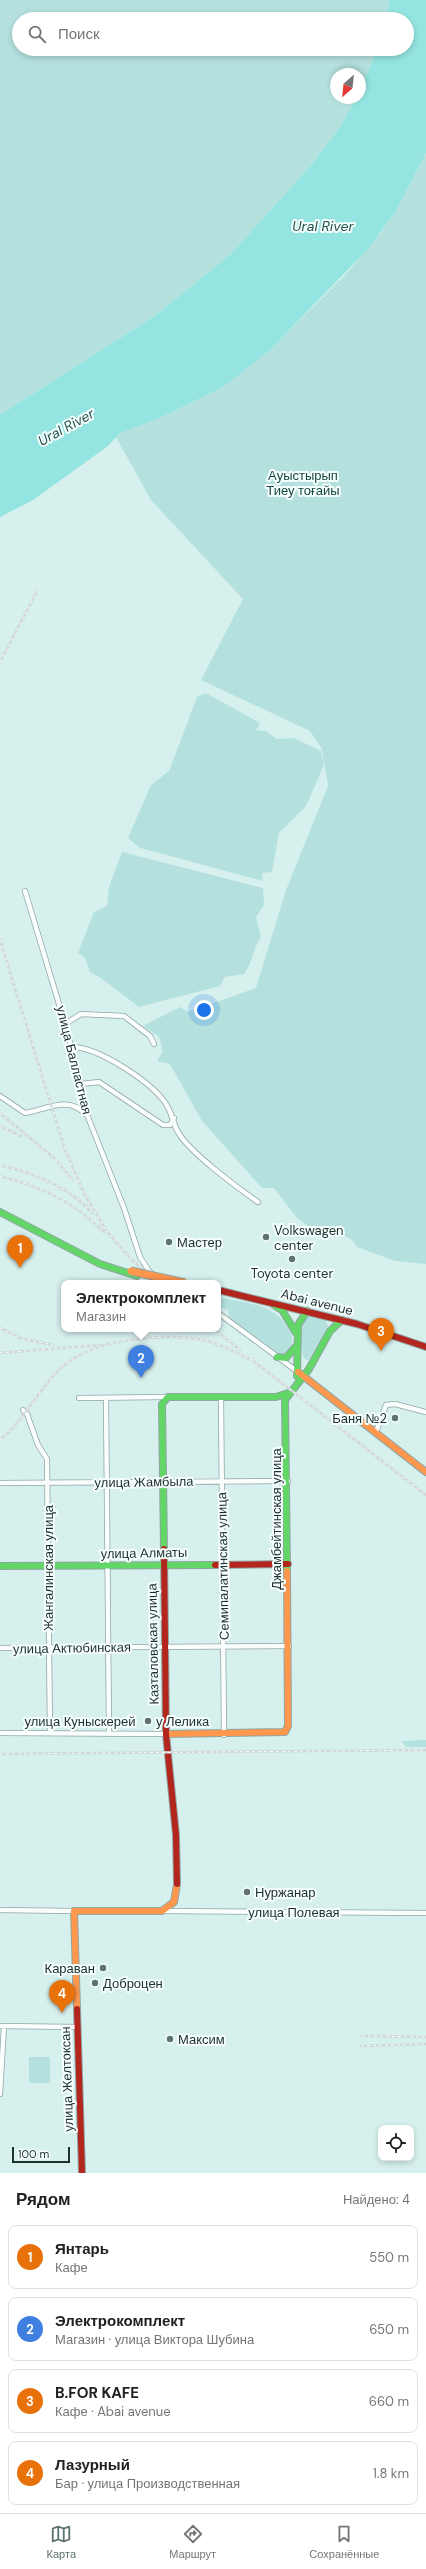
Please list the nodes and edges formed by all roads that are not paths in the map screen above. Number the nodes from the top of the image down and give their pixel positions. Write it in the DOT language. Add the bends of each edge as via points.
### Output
graph roads {
  1 [pos="25,891"];
  2 [pos="65,1024"];
  3 [pos="154,1044"];
  4 [pos="71,1047"];
  5 [pos="81,1084"];
  6 [pos="0,1096"];
  7 [pos="174,1118"];
  8 [pos="90,1122"];
  9 [pos="258,1202"];
  10 [pos="0,1207"];
  11 [pos="0,1212"];
  12 [pos="134,1273"];
  13 [pos="158,1280"];
  14 [pos="161,1280"];
  15 [pos="170,1280"];
  16 [pos="221,1292"];
  17 [pos="271,1302"];
  18 [pos="307,1311"];
  19 [pos="221,1316"];
  20 [pos="342,1320"];
  21 [pos="296,1333"];
  22 [pos="297,1343"];
  23 [pos="426,1347"];
  24 [pos="277,1357"];
  25 [pos="301,1374"];
  26 [pos="288,1393"];
  27 [pos="168,1397"];
  28 [pos="221,1397"];
  29 [pos="79,1398"];
  30 [pos="106,1398"];
  31 [pos="23,1410"];
  32 [pos="426,1412"];
  33 [pos="376,1432"];
  34 [pos="426,1472"];
  35 [pos="221,1481"];
  36 [pos="288,1481"];
  37 [pos="163,1482"];
  38 [pos="0,1483"];
  39 [pos="47,1483"];
  40 [pos="106,1483"];
  41 [pos="223,1564"];
  42 [pos="288,1564"];
  43 [pos="164,1565"];
  44 [pos="0,1566"];
  45 [pos="48,1566"];
  46 [pos="106,1566"];
  47 [pos="225,1646"];
  48 [pos="288,1646"];
  49 [pos="106,1647"];
  50 [pos="165,1647"];
  51 [pos="0,1648"];
  52 [pos="48,1648"];
  53 [pos="109,1732"];
  54 [pos="0,1733"];
  55 [pos="50,1733"];
  56 [pos="166,1734"];
  57 [pos="281,1734"];
  58 [pos="224,1735"];
  59 [pos="0,1910"];
  60 [pos="162,1911"];
  61 [pos="74,1912"];
  62 [pos="426,1913"];
  63 [pos="2,2026"];
  64 [pos="78,2027"];
  65 [pos="0,2094"];
  66 [pos="82,2173"];
  1 -- 2 [label="street, улица Балластная"];
  2 -- 3 [label="street" via="81,1014 124,1016 150,1036"];
  2 -- 4 [label="street, улица Балластная"];
  4 -- 5 [label="street, улица Балластная"];
  4 -- 7 [label="street" via="93,1052 136,1076 164,1101"];
  5 -- 7 [label="street" via="99,1082 163,1125 170,1126"];
  5 -- 8 [label="street, улица Балластная" via="84,1107"];
  6 -- 8 [label="street" via="25,1113 54,1105 74,1106 85,1113"];
  7 -- 9 [label="street" via="178,1132 204,1159"];
  8 -- 13 [label="street, улица Балластная" via="124,1208 135,1244 149,1271"];
  10 -- 12 [label="street" via="102,1261"];
  11 -- 12 [label="street" via="100,1264"];
  12 -- 14 [label="street"];
  12 -- 15 [label="street, bridge"];
  16 -- 17 [label="street, Abai avenue"];
  17 -- 18 [label="street, Abai avenue"];
  17 -- 21 [label="street" via="282,1310"];
  18 -- 20 [label="street, Abai avenue"];
  18 -- 21 [label="street" via="300,1319"];
  19 -- 24 [label="street"];
  20 -- 23 [label="street, Abai avenue"];
  20 -- 25 [label="street, Джамбейтинская улица" via="330,1330"];
  21 -- 22 [label="street"];
  22 -- 24 [label="street" via="290,1356"];
  22 -- 25 [label="street"];
  24 -- 25 [label="street"];
  25 -- 26 [label="street, Джамбейтинская улица"];
  25 -- 33 [label="street"];
  26 -- 28 [label="street" via="276,1396"];
  26 -- 36 [label="street, Джамбейтинская улица" via="285,1407"];
  27 -- 28 [label="street"];
  27 -- 30 [label="street"];
  27 -- 37 [label="street, Казталовская улица" via="162,1406"];
  28 -- 35 [label="street, Семипалатинская улица"];
  29 -- 30 [label="street"];
  30 -- 40 [label="street"];
  31 -- 39 [label="street, Жангалинская улица" via="47,1459"];
  32 -- 33 [label="street" via="395,1404 386,1405"];
  33 -- 34 [label="street"];
  35 -- 36 [label="street, улица Жамбыла"];
  35 -- 37 [label="street, улица Жамбыла"];
  35 -- 41 [label="street, Семипалатинская улица"];
  36 -- 42 [label="street, Джамбейтинская улица"];
  37 -- 40 [label="street, улица Жамбыла"];
  37 -- 43 [label="street, Казталовская улица"];
  38 -- 39 [label="street, улица Жамбыла"];
  39 -- 40 [label="street, улица Жамбыла"];
  39 -- 45 [label="street, Жангалинская улица"];
  40 -- 46 [label="street"];
  41 -- 42 [label="street, улица Алматы"];
  41 -- 43 [label="street, улица Алматы"];
  41 -- 47 [label="street, Семипалатинская улица"];
  42 -- 48 [label="street, Джамбейтинская улица"];
  43 -- 46 [label="street, улица Алматы"];
  43 -- 50 [label="street, Казталовская улица"];
  44 -- 45 [label="street, улица Алматы"];
  45 -- 46 [label="street, улица Алматы"];
  45 -- 52 [label="street, Жангалинская улица"];
  46 -- 49 [label="street"];
  47 -- 48 [label="street, улица Актюбинская"];
  47 -- 50 [label="street, улица Актюбинская"];
  47 -- 58 [label="street, Семипалатинская улица"];
  48 -- 57 [label="street, Джамбейтинская улица" via="289,1723 285,1732"];
  49 -- 50 [label="street, улица Актюбинская"];
  49 -- 52 [label="street, улица Актюбинская"];
  49 -- 53 [label="street"];
  50 -- 56 [label="street, Казталовская улица"];
  51 -- 52 [label="street, улица Актюбинская"];
  52 -- 55 [label="street, Жангалинская улица"];
  53 -- 55 [label="street, улица Куныскерей"];
  53 -- 56 [label="street, улица Куныскерей"];
  54 -- 55 [label="street, улица Куныскерей"];
  56 -- 58 [label="street, улица Куныскерей"];
  56 -- 60 [label="street, Казталовская улица" via="175,1808 177,1881 174,1902"];
  57 -- 58 [label="street, улица Куныскерей"];
  59 -- 61 [label="street"];
  60 -- 61 [label="street"];
  60 -- 62 [label="street, улица Полевая"];
  61 -- 64 [label="street, улица Желтоксан"];
  63 -- 64 [label="street"];
  63 -- 65 [label="street"];
  64 -- 66 [label="street, улица Желтоксан"];
}
